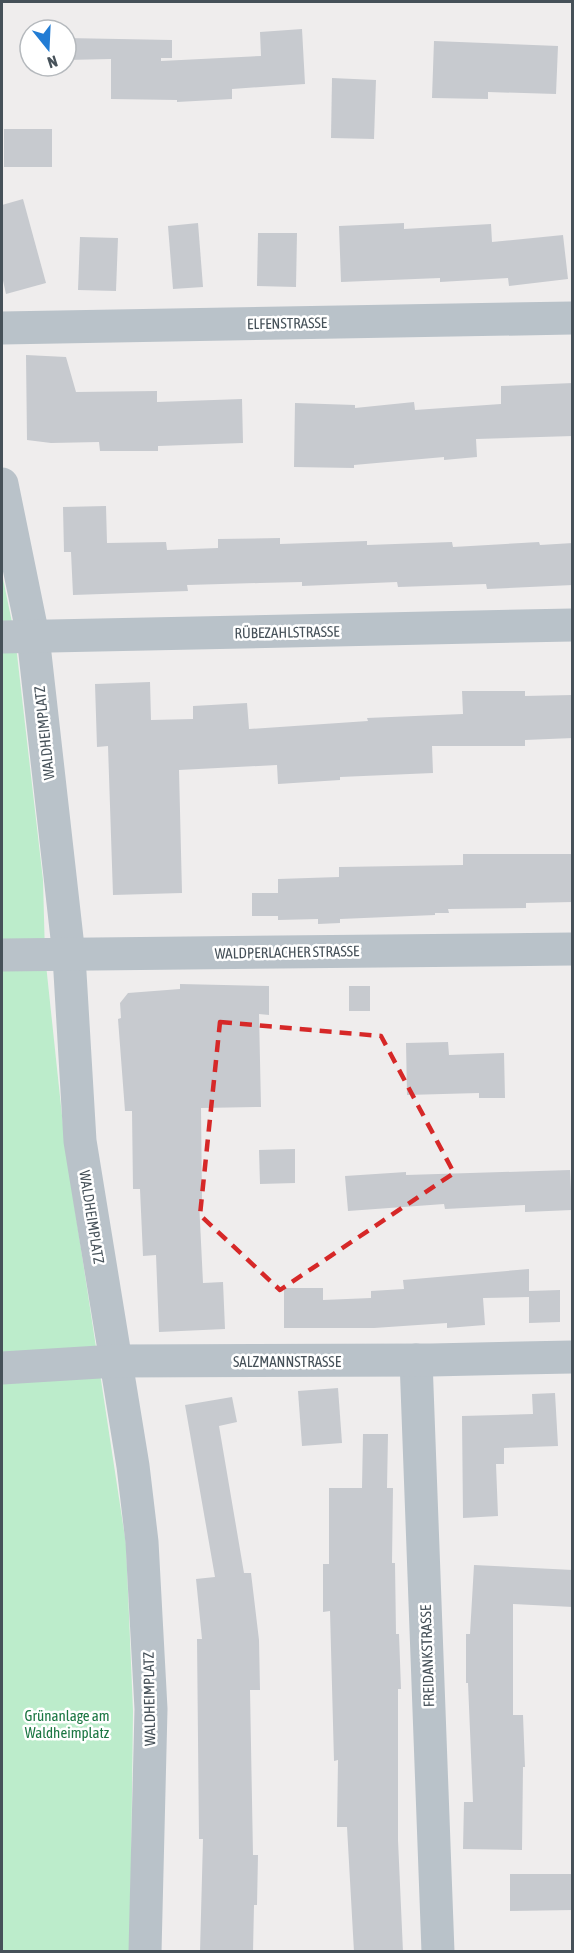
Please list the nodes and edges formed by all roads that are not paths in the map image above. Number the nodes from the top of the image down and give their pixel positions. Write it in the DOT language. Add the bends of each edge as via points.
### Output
graph roads {
  1 [pos="573,318"];
  2 [pos="2,328"];
  3 [pos="2,484"];
  4 [pos="573,625"];
  5 [pos="17,636"];
  6 [pos="573,949"];
  7 [pos="2,955"];
  8 [pos="69,956"];
  9 [pos="573,1357"];
  10 [pos="416,1360"];
  11 [pos="116,1361"];
  12 [pos="2,1368"];
  13 [pos="145,1952"];
  14 [pos="438,1952"];
  1 -- 2 [label="street, ELFENSTRASSE"];
  3 -- 5 [label="street, WALDHEIMPLATZ"];
  4 -- 5 [label="street, RÜBEZAHLSTRASSE"];
  5 -- 8 [label="street, WALDHEIMPLATZ"];
  6 -- 8 [label="street, WALDPERLACHER STRASSE"];
  7 -- 8 [label="street, WALDPERLACHER STRASSE"];
  8 -- 11 [label="street, WALDHEIMPLATZ" via="80,1141"];
  9 -- 10 [label="street, SALZMANNSTRASSE"];
  10 -- 11 [label="street, SALZMANNSTRASSE"];
  10 -- 14 [label="street, FREIDANKSTRASSE"];
  11 -- 12 [label="street, SALZMANNSTRASSE"];
  11 -- 13 [label="street, WALDHEIMPLATZ" via="142,1542 151,1709"];
}
